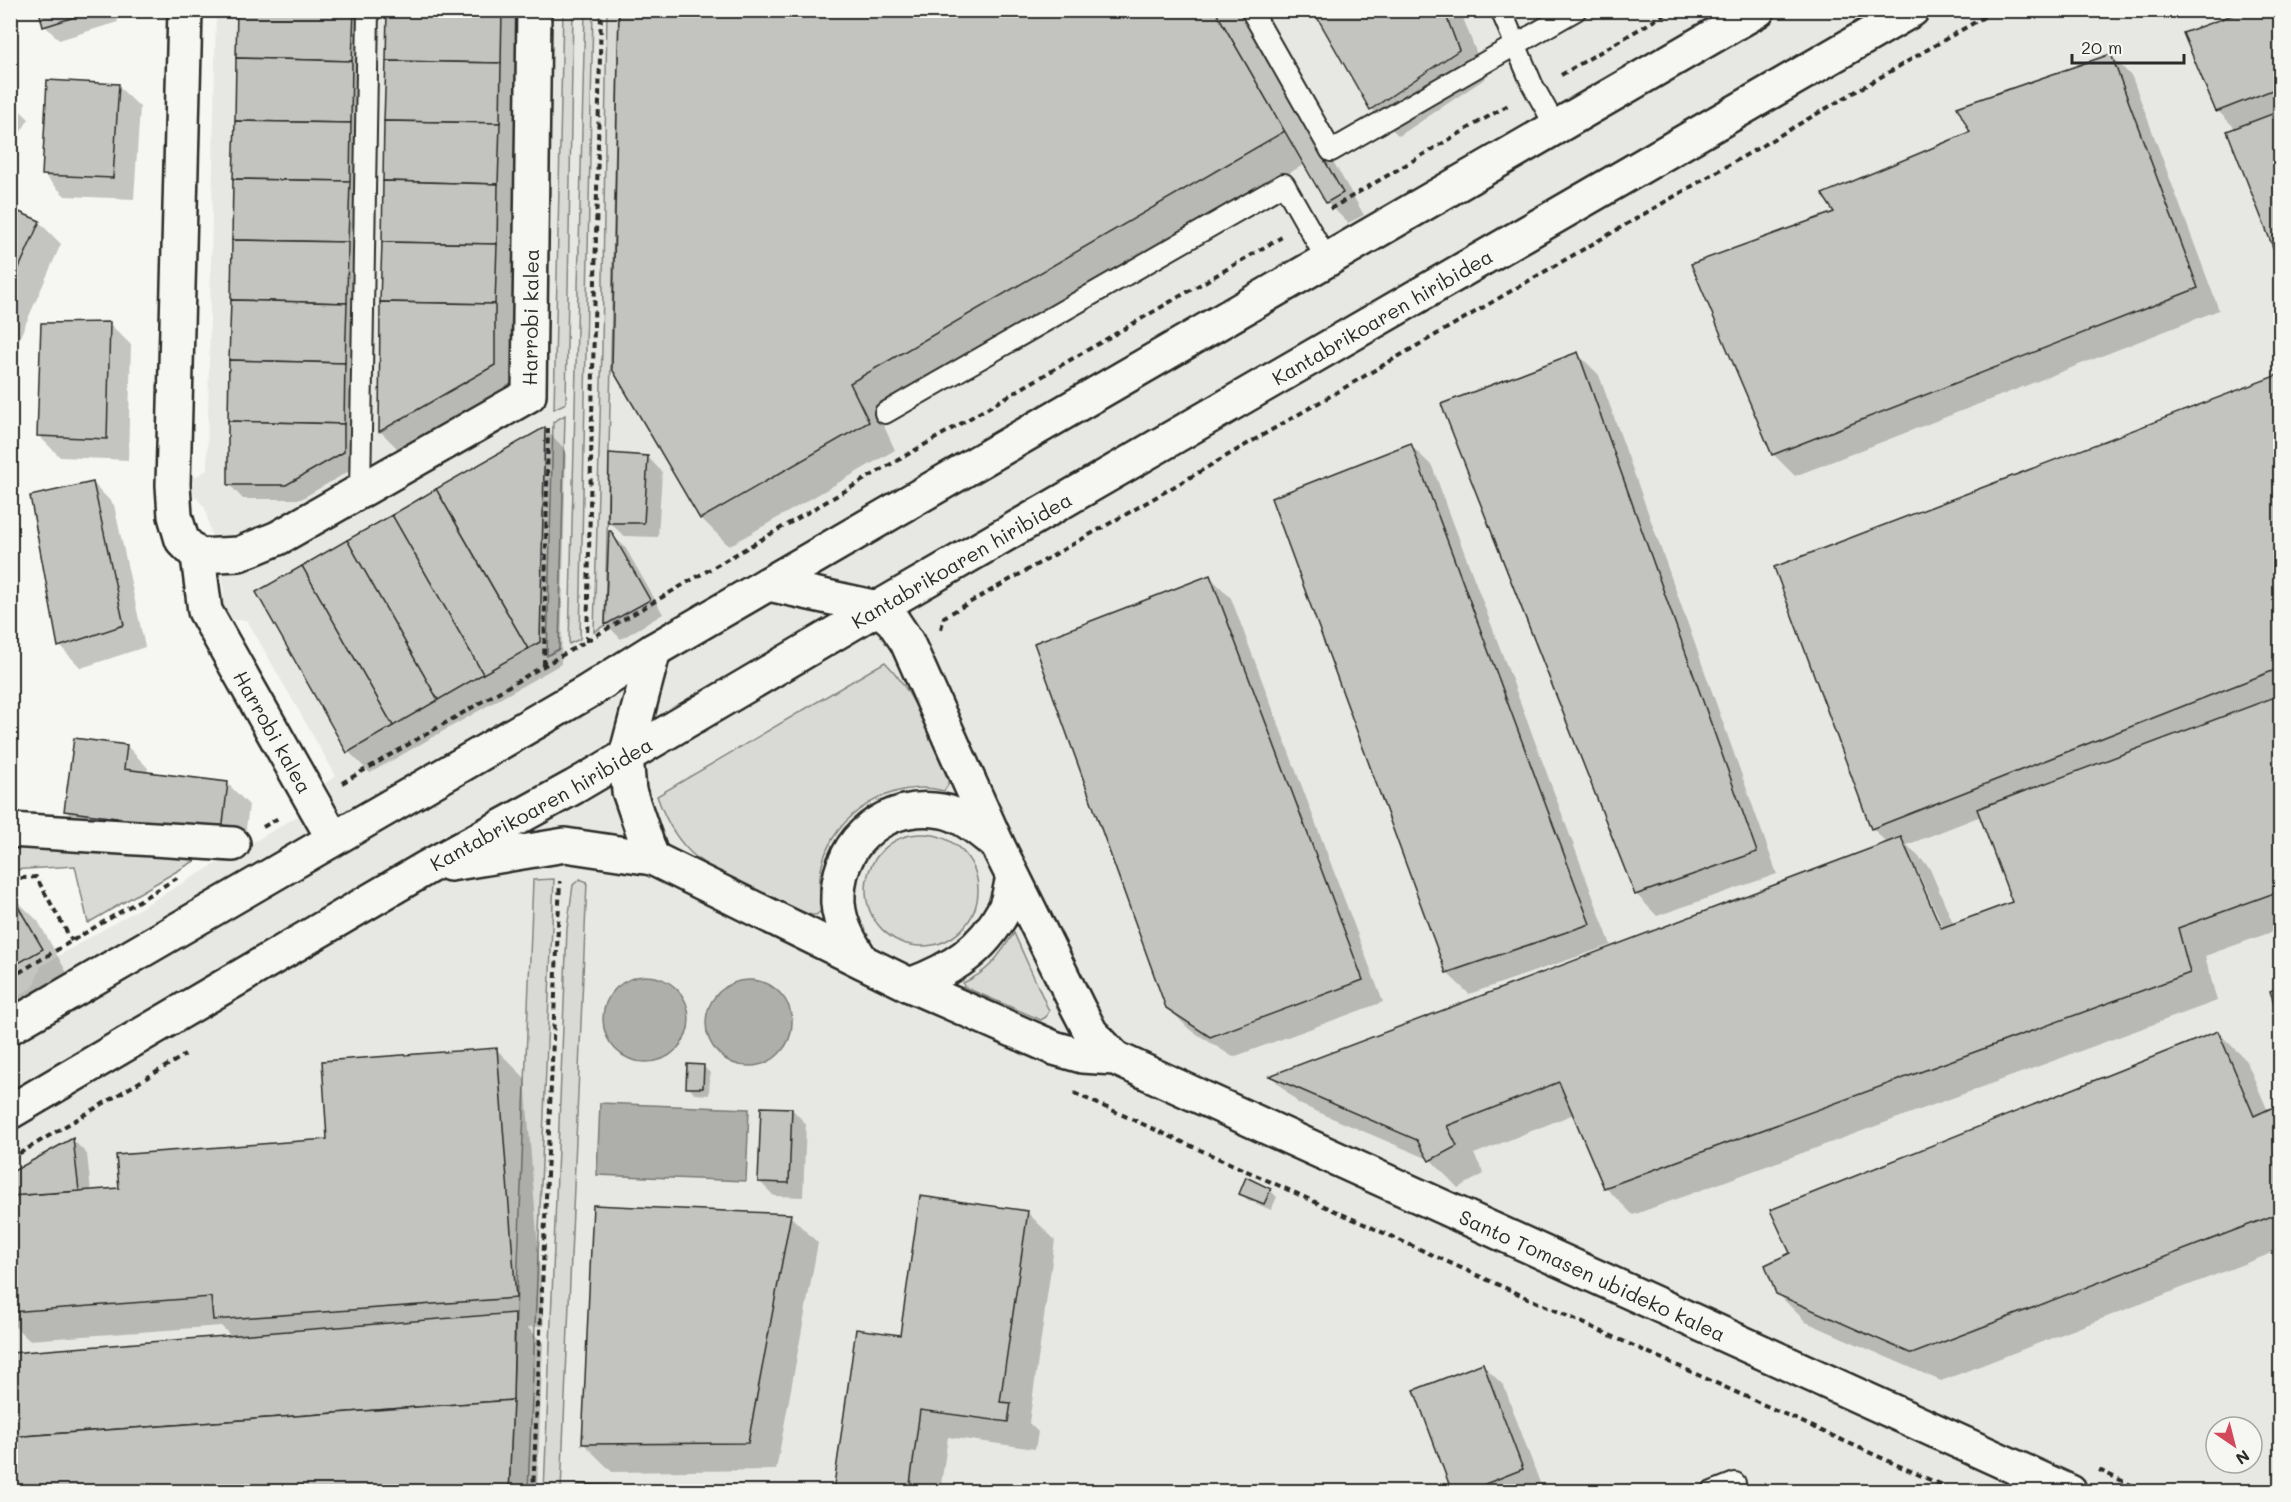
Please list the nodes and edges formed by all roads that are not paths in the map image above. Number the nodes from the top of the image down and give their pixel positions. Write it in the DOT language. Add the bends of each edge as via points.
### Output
graph roads {
  1 [pos="185,10"];
  2 [pos="368,10"];
  3 [pos="534,10"];
  4 [pos="1251,10"];
  5 [pos="1502,10"];
  6 [pos="1576,10"];
  7 [pos="1758,10"];
  8 [pos="1912,10"];
  9 [pos="1515,45"];
  10 [pos="1556,127"];
  11 [pos="1327,260"];
  12 [pos="885,413"];
  13 [pos="360,492"];
  14 [pos="198,556"];
  15 [pos="768,584"];
  16 [pos="878,608"];
  17 [pos="654,651"];
  18 [pos="626,756"];
  19 [pos="10,830"];
  20 [pos="333,838"];
  21 [pos="233,844"];
  22 [pos="997,844"];
  23 [pos="652,858"];
  24 [pos="426,868"];
  25 [pos="1013,878"];
  26 [pos="862,961"];
  27 [pos="910,985"];
  28 [pos="10,1027"];
  29 [pos="1115,1058"];
  30 [pos="10,1113"];
  31 [pos="1735,1483"];
  32 [pos="1712,1491"];
  33 [pos="2070,1491"];
  1 -- 14 [label="street" via="173,485 175,516 182,540"];
  2 -- 13 [label="lane"];
  3 -- 13 [label="street, Harrobi kalea" via="529,395"];
  4 -- 9 [label="lane" via="1331,151"];
  5 -- 9 [label="lane"];
  6 -- 9 [label="lane"];
  7 -- 10 [label="street"];
  8 -- 16 [label="street, Kantabrikoaren hiribidea"];
  9 -- 10 [label="lane"];
  10 -- 11 [label="street"];
  11 -- 12 [label="lane" via="1284,184"];
  11 -- 15 [label="street"];
  13 -- 14 [label="street, Harrobi kalea" via="278,538 239,554"];
  14 -- 20 [label="street, Harrobi kalea" via="205,611"];
  15 -- 16 [label="street"];
  15 -- 17 [label="street"];
  16 -- 18 [label="street, Kantabrikoaren hiribidea"];
  16 -- 22 [label="street, Santo Tomasen ubideko kalea" via="907,642"];
  17 -- 18 [label="street"];
  17 -- 20 [label="street"];
  18 -- 23 [label="street" via="629,791"];
  18 -- 24 [label="street, Kantabrikoaren hiribidea"];
  19 -- 21 [label="street"];
  20 -- 28 [label="street"];
  22 -- 25 [label="street, Santo Tomasen ubideko kalea"];
  22 -- 26 [label="street, Santo Tomasen ubideko kalea" via="970,823 944,811 909,811 869,828 844,862 837,894 846,936"];
  23 -- 24 [label="street, Santo Tomasen ubideko kalea" via="565,845"];
  23 -- 26 [label="street, Santo Tomasen ubideko kalea"];
  24 -- 30 [label="street, Kantabrikoaren hiribidea"];
  25 -- 27 [label="street" via="1005,909 968,956 941,973"];
  25 -- 29 [label="street, Santo Tomasen ubideko kalea" via="1091,1033"];
  26 -- 27 [label="street, Santo Tomasen ubideko kalea"];
  27 -- 29 [label="street, Santo Tomasen ubideko kalea" via="1054,1048 1082,1056"];
  29 -- 33 [label="street, Santo Tomasen ubideko kalea"];
  31 -- 32 [label="lane"];
}
